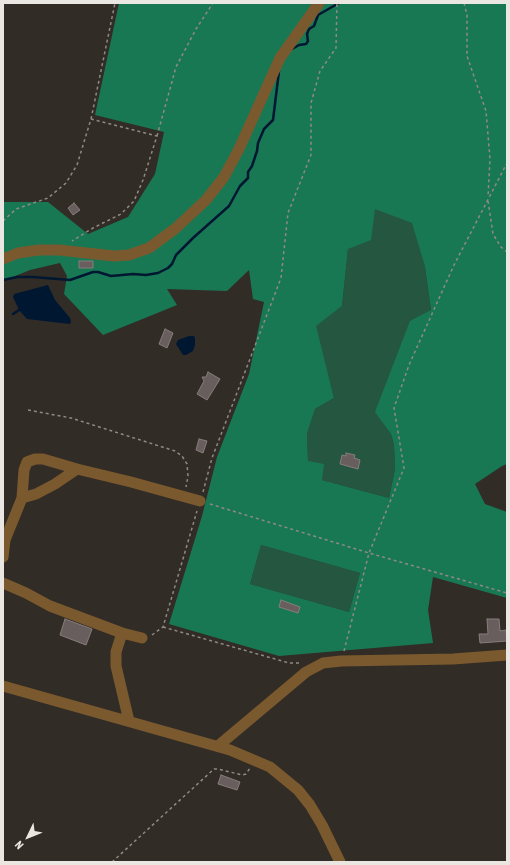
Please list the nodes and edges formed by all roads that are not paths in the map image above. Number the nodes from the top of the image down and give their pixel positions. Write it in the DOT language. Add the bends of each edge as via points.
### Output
graph roads {
  1 [pos="319,3"];
  2 [pos="3,259"];
  3 [pos="76,469"];
  4 [pos="22,498"];
  5 [pos="200,501"];
  6 [pos="3,557"];
  7 [pos="3,583"];
  8 [pos="122,633"];
  9 [pos="142,638"];
  10 [pos="507,655"];
  11 [pos="3,686"];
  12 [pos="129,721"];
  13 [pos="218,746"];
  14 [pos="340,862"];
  1 -- 2 [label="street" via="280,58 224,177 206,200 176,228 148,248 129,254 114,256 39,250 18,253"];
  3 -- 4 [label="street" via="55,484"];
  3 -- 4 [label="street" via="43,459 27,462"];
  3 -- 5 [label="street"];
  4 -- 6 [label="street" via="5,540"];
  7 -- 8 [label="street" via="50,606"];
  8 -- 9 [label="street"];
  8 -- 12 [label="street" via="116,652 116,666"];
  10 -- 13 [label="street" via="323,663 306,672"];
  11 -- 12 [label="street"];
  12 -- 13 [label="street"];
  13 -- 14 [label="street" via="254,759 277,772 298,790 322,825"];
}
